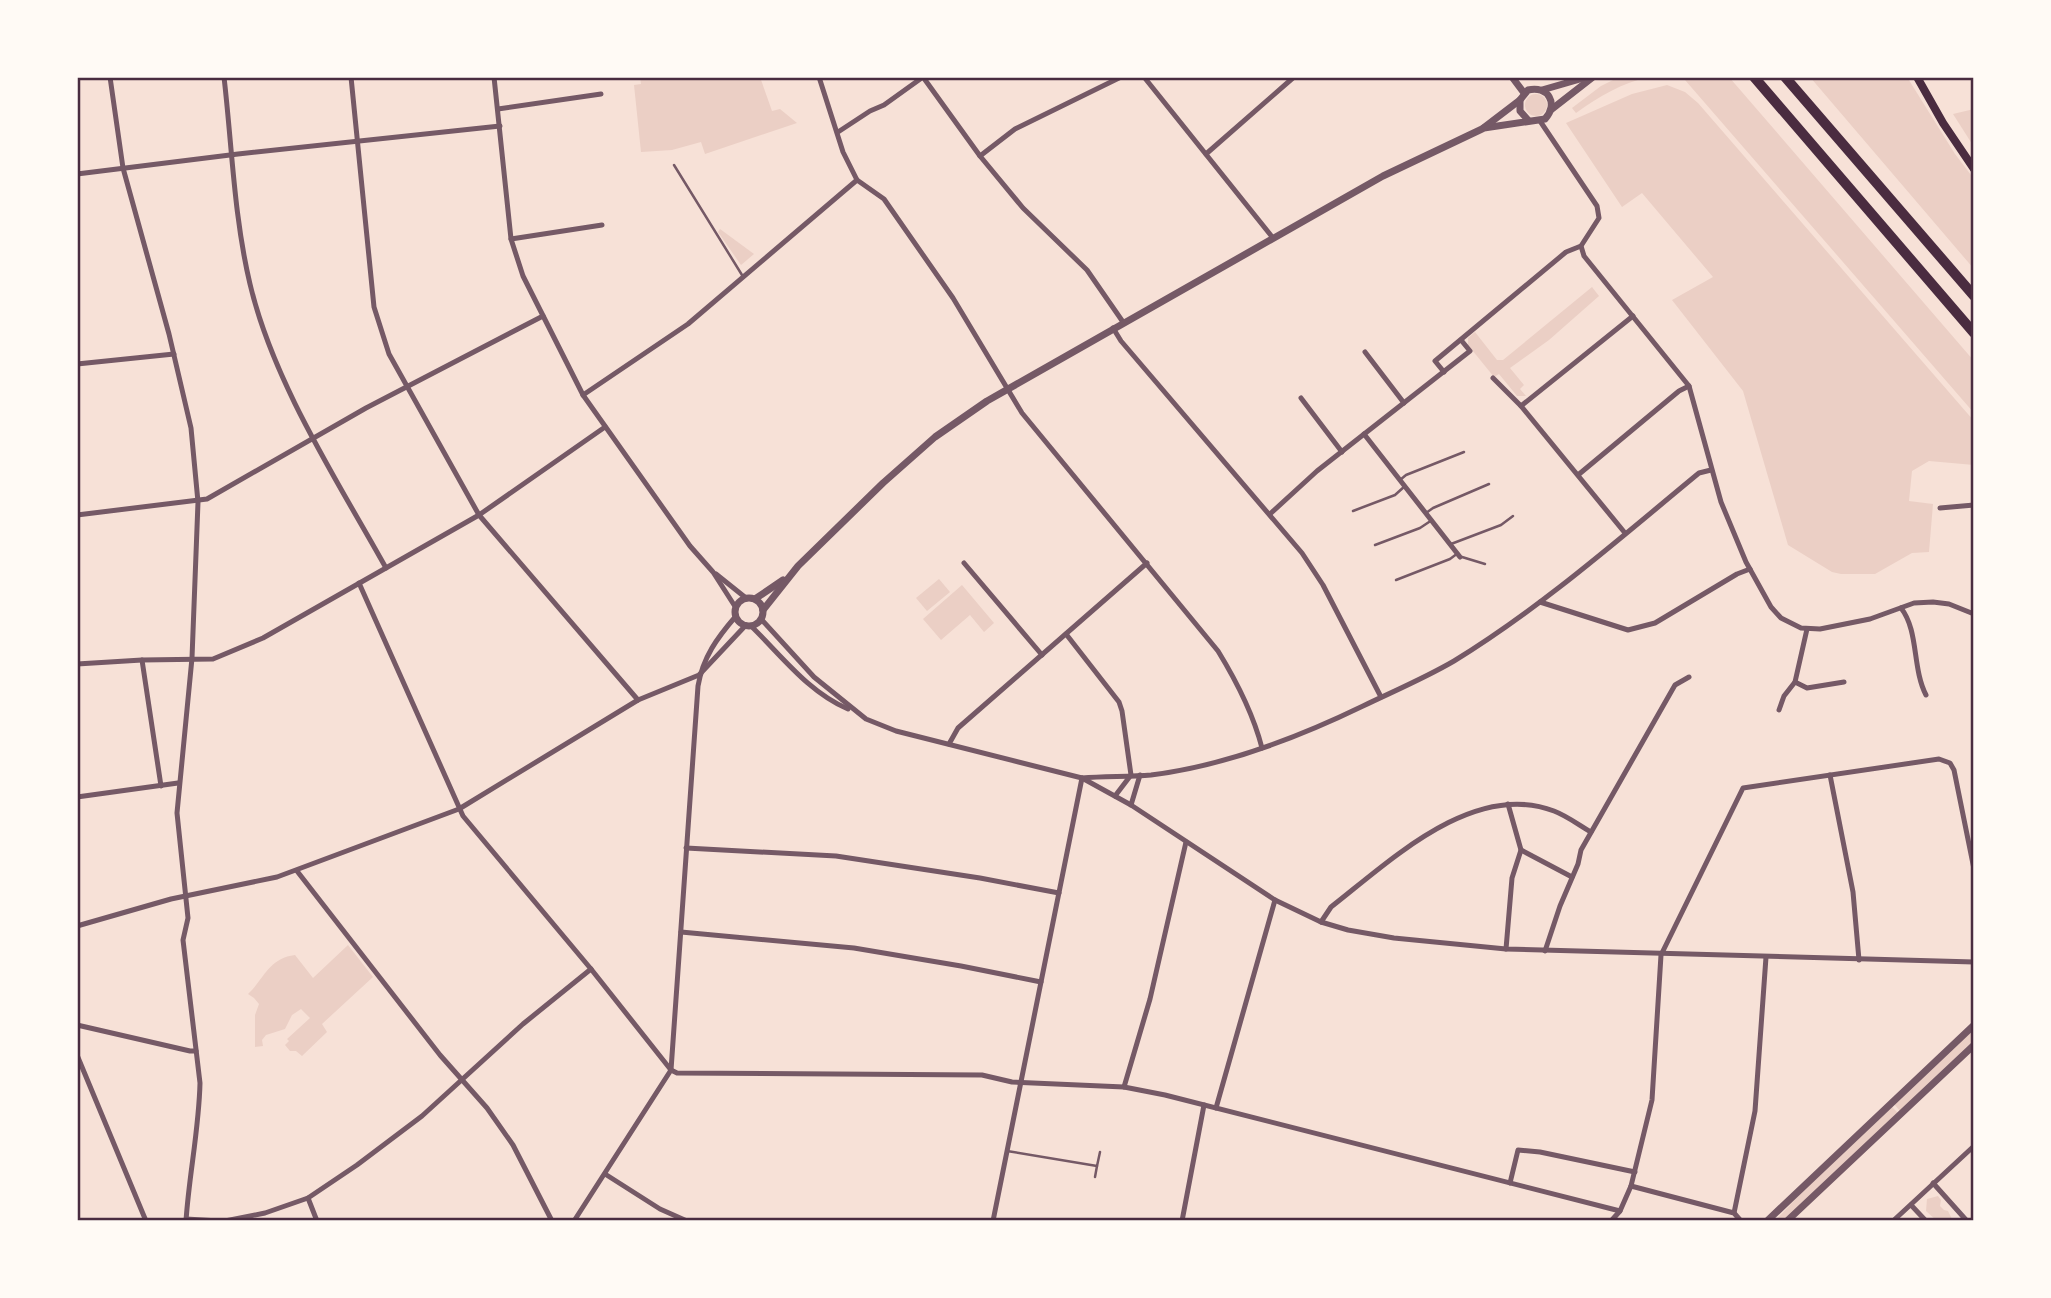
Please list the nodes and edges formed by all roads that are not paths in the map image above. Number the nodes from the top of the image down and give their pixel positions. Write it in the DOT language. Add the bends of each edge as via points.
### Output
graph roads {
  1 [pos="110,77"];
  2 [pos="224,77"];
  3 [pos="351,77"];
  4 [pos="494,77"];
  5 [pos="819,77"];
  6 [pos="923,77"];
  7 [pos="1121,77"];
  8 [pos="1144,77"];
  9 [pos="1294,77"];
  10 [pos="1512,77"];
  11 [pos="1587,77"];
  12 [pos="1593,77"];
  13 [pos="1754,77"];
  14 [pos="1785,77"];
  15 [pos="1917,77"];
  16 [pos="1542,90"];
  17 [pos="601,94"];
  18 [pos="1522,96"];
  19 [pos="498,109"];
  20 [pos="1552,109"];
  21 [pos="1528,120"];
  22 [pos="1540,121"];
  23 [pos="500,126"];
  24 [pos="1482,129"];
  25 [pos="838,132"];
  26 [pos="358,141"];
  27 [pos="1206,154"];
  28 [pos="233,155"];
  29 [pos="980,156"];
  30 [pos="674,165"];
  31 [pos="123,168"];
  32 [pos="1974,169"];
  33 [pos="77,174"];
  34 [pos="857,180"];
  35 [pos="602,225"];
  36 [pos="1273,238"];
  37 [pos="511,239"];
  38 [pos="1581,246"];
  39 [pos="743,278"];
  40 [pos="1974,296"];
  41 [pos="543,316"];
  42 [pos="1633,316"];
  43 [pos="1123,322"];
  44 [pos="1113,328"];
  45 [pos="1974,333"];
  46 [pos="1461,340"];
  47 [pos="1365,352"];
  48 [pos="174,354"];
  49 [pos="77,364"];
  50 [pos="1444,372"];
  51 [pos="1493,378"];
  52 [pos="406,386"];
  53 [pos="1689,386"];
  54 [pos="1007,389"];
  55 [pos="583,395"];
  56 [pos="1301,398"];
  57 [pos="1404,403"];
  58 [pos="1521,406"];
  59 [pos="605,427"];
  60 [pos="1364,434"];
  61 [pos="314,437"];
  62 [pos="1342,452"];
  63 [pos="1464,452"];
  64 [pos="1711,470"];
  65 [pos="1578,475"];
  66 [pos="1400,480"];
  67 [pos="1489,484"];
  68 [pos="1405,486"];
  69 [pos="198,502"];
  70 [pos="1974,505"];
  71 [pos="1940,508"];
  72 [pos="1353,511"];
  73 [pos="1426,513"];
  74 [pos="1269,514"];
  75 [pos="77,515"];
  76 [pos="479,515"];
  77 [pos="1513,516"];
  78 [pos="1432,520"];
  79 [pos="1625,533"];
  80 [pos="1451,544"];
  81 [pos="1376,545"];
  82 [pos="1459,555"];
  83 [pos="964,563"];
  84 [pos="1147,563"];
  85 [pos="1485,564"];
  86 [pos="386,568"];
  87 [pos="1750,569"];
  88 [pos="713,572"];
  89 [pos="789,575"];
  90 [pos="1396,580"];
  91 [pos="359,583"];
  92 [pos="746,598"];
  93 [pos="755,599"];
  94 [pos="1540,602"];
  95 [pos="1901,608"];
  96 [pos="763,610"];
  97 [pos="736,612"];
  98 [pos="1974,614"];
  99 [pos="761,619"];
  100 [pos="748,625"];
  101 [pos="1807,629"];
  102 [pos="1066,634"];
  103 [pos="1042,655"];
  104 [pos="191,658"];
  105 [pos="142,660"];
  106 [pos="77,664"];
  107 [pos="699,675"];
  108 [pos="1689,677"];
  109 [pos="1795,682"];
  110 [pos="1844,682"];
  111 [pos="1926,695"];
  112 [pos="1381,697"];
  113 [pos="638,700"];
  114 [pos="1779,710"];
  115 [pos="854,712"];
  116 [pos="949,744"];
  117 [pos="1262,748"];
  118 [pos="1131,775"];
  119 [pos="1140,775"];
  120 [pos="1830,775"];
  121 [pos="1082,778"];
  122 [pos="178,783"];
  123 [pos="161,786"];
  124 [pos="1115,796"];
  125 [pos="77,797"];
  126 [pos="1508,804"];
  127 [pos="1131,805"];
  128 [pos="459,809"];
  129 [pos="1591,832"];
  130 [pos="1186,842"];
  131 [pos="686,848"];
  132 [pos="1521,850"];
  133 [pos="1974,869"];
  134 [pos="297,871"];
  135 [pos="1572,877"];
  136 [pos="1059,893"];
  137 [pos="185,897"];
  138 [pos="1275,900"];
  139 [pos="1321,922"];
  140 [pos="77,926"];
  141 [pos="681,932"];
  142 [pos="1506,949"];
  143 [pos="1545,951"];
  144 [pos="1661,955"];
  145 [pos="1766,957"];
  146 [pos="1859,960"];
  147 [pos="1974,962"];
  148 [pos="591,969"];
  149 [pos="1041,982"];
  150 [pos="1974,1024"];
  151 [pos="77,1025"];
  152 [pos="1974,1045"];
  153 [pos="196,1051"];
  154 [pos="77,1055"];
  155 [pos="671,1070"];
  156 [pos="463,1080"];
  157 [pos="1021,1082"];
  158 [pos="1124,1087"];
  159 [pos="1204,1105"];
  160 [pos="1216,1108"];
  161 [pos="1974,1146"];
  162 [pos="1007,1151"];
  163 [pos="1100,1152"];
  164 [pos="1097,1166"];
  165 [pos="1635,1172"];
  166 [pos="605,1174"];
  167 [pos="1095,1177"];
  168 [pos="1510,1183"];
  169 [pos="1933,1183"];
  170 [pos="1631,1186"];
  171 [pos="308,1198"];
  172 [pos="1911,1205"];
  173 [pos="1620,1211"];
  174 [pos="1734,1213"];
  175 [pos="186,1220"];
  176 [pos="146,1221"];
  177 [pos="219,1221"];
  178 [pos="225,1221"];
  179 [pos="317,1221"];
  180 [pos="552,1221"];
  181 [pos="574,1221"];
  182 [pos="687,1221"];
  183 [pos="993,1221"];
  184 [pos="1181,1221"];
  185 [pos="1611,1221"];
  186 [pos="1741,1221"];
  187 [pos="1767,1221"];
  188 [pos="1787,1221"];
  189 [pos="1893,1221"];
  190 [pos="1926,1221"];
  191 [pos="1967,1221"];
  1 -- 31 [label="street"];
  2 -- 28 [label="street"];
  3 -- 26 [label="street"];
  4 -- 19 [label="street"];
  5 -- 25 [label="street"];
  6 -- 25 [label="street"];
  6 -- 29 [label="street"];
  7 -- 29 [label="street" via="1016,129"];
  8 -- 27 [label="street"];
  9 -- 27 [label="street"];
  10 -- 18 [label="street"];
  11 -- 16 [label="street"];
  12 -- 20 [label="street"];
  13 -- 45 [label="highway"];
  14 -- 40 [label="highway"];
  15 -- 32 [label="main road"];
  16 -- 18 [label="street" via="1533,89"];
  16 -- 20 [label="street" via="1550,97"];
  17 -- 19 [label="street"];
  18 -- 21 [label="street" via="1520,111"];
  18 -- 24 [label="street"];
  19 -- 23 [label="street"];
  20 -- 22 [label="street"];
  21 -- 22 [label="street"];
  21 -- 24 [label="street"];
  22 -- 38 [label="street" via="1597,206 1599,218"];
  23 -- 26 [label="street"];
  23 -- 37 [label="street"];
  24 -- 36 [label="street" via="1383,176"];
  25 -- 34 [label="street"];
  26 -- 28 [label="street"];
  26 -- 52 [label="street" via="374,307 388,354"];
  27 -- 36 [label="street"];
  28 -- 31 [label="street"];
  28 -- 61 [label="street" via="250,286 287,390"];
  29 -- 43 [label="street" via="1023,208 1087,270"];
  30 -- 39 [label="lane"];
  31 -- 33 [label="street"];
  31 -- 48 [label="street"];
  34 -- 39 [label="street"];
  34 -- 54 [label="street" via="884,199 953,298"];
  35 -- 37 [label="street"];
  36 -- 43 [label="street"];
  37 -- 41 [label="street"];
  38 -- 42 [label="street" via="1584,256"];
  38 -- 46 [label="street" via="1566,252"];
  39 -- 55 [label="street" via="688,324"];
  41 -- 52 [label="street"];
  41 -- 55 [label="street"];
  42 -- 53 [label="street"];
  42 -- 58 [label="street"];
  43 -- 44 [label="street"];
  44 -- 54 [label="street"];
  44 -- 74 [label="street"];
  46 -- 50 [label="street" via="1470,351"];
  46 -- 50 [label="street" via="1435,361"];
  47 -- 57 [label="street"];
  48 -- 49 [label="street"];
  48 -- 69 [label="street" via="191,428"];
  50 -- 57 [label="street"];
  51 -- 58 [label="street"];
  52 -- 61 [label="street"];
  52 -- 76 [label="street"];
  53 -- 64 [label="street"];
  53 -- 65 [label="street"];
  54 -- 84 [label="street"];
  54 -- 89 [label="street" via="923,446"];
  55 -- 59 [label="street"];
  56 -- 62 [label="street"];
  57 -- 60 [label="street"];
  58 -- 65 [label="street"];
  59 -- 76 [label="street"];
  59 -- 88 [label="street"];
  60 -- 62 [label="street"];
  60 -- 66 [label="street"];
  61 -- 69 [label="street"];
  61 -- 86 [label="street"];
  62 -- 74 [label="street"];
  63 -- 66 [label="lane"];
  64 -- 79 [label="street" via="1699,473"];
  64 -- 87 [label="street"];
  65 -- 79 [label="street"];
  66 -- 68 [label="street"];
  67 -- 73 [label="lane"];
  68 -- 72 [label="lane" via="1395,495"];
  68 -- 73 [label="street"];
  69 -- 75 [label="street"];
  69 -- 104 [label="street"];
  70 -- 71 [label="street"];
  73 -- 78 [label="street"];
  74 -- 112 [label="street" via="1323,585"];
  76 -- 86 [label="street"];
  76 -- 113 [label="street"];
  77 -- 80 [label="lane"];
  78 -- 80 [label="street"];
  78 -- 81 [label="lane"];
  79 -- 94 [label="street"];
  80 -- 82 [label="street"];
  82 -- 85 [label="lane"];
  82 -- 90 [label="lane"];
  83 -- 103 [label="street"];
  84 -- 102 [label="street"];
  84 -- 117 [label="street" via="1218,651 1252,715"];
  86 -- 91 [label="street"];
  87 -- 94 [label="street" via="1655,623 1628,630"];
  87 -- 101 [label="street" via="1771,607 1792,625"];
  88 -- 92 [label="street"];
  88 -- 97 [label="street"];
  89 -- 93 [label="street"];
  89 -- 96 [label="street"];
  91 -- 104 [label="street" via="264,638 214,659"];
  91 -- 128 [label="street"];
  92 -- 93 [label="street"];
  92 -- 97 [label="street"];
  93 -- 96 [label="street"];
  94 -- 112 [label="street" via="1454,661"];
  95 -- 98 [label="street" via="1933,602"];
  95 -- 101 [label="street" via="1870,619"];
  95 -- 111 [label="street" via="1908,617 1919,681"];
  96 -- 99 [label="street"];
  97 -- 100 [label="street"];
  97 -- 107 [label="street" via="714,642"];
  99 -- 100 [label="street"];
  99 -- 115 [label="street" via="814,677"];
  100 -- 107 [label="street"];
  100 -- 115 [label="street" via="808,684"];
  101 -- 109 [label="street"];
  102 -- 103 [label="street"];
  102 -- 118 [label="street" via="1119,702"];
  103 -- 116 [label="street" via="958,728"];
  104 -- 105 [label="street"];
  104 -- 122 [label="street"];
  105 -- 106 [label="street"];
  105 -- 123 [label="street"];
  107 -- 113 [label="street"];
  107 -- 131 [label="street"];
  108 -- 129 [label="street" via="1675,685"];
  109 -- 110 [label="street" via="1807,688"];
  109 -- 114 [label="street"];
  112 -- 117 [label="street"];
  113 -- 128 [label="street"];
  115 -- 116 [label="street" via="895,731"];
  116 -- 121 [label="street"];
  117 -- 119 [label="street"];
  118 -- 119 [label="street"];
  118 -- 121 [label="street"];
  118 -- 124 [label="street"];
  119 -- 127 [label="street"];
  120 -- 133 [label="street" via="1939,760 1950,763"];
  120 -- 144 [label="street" via="1747,787 1740,792"];
  120 -- 146 [label="street" via="1853,892"];
  121 -- 124 [label="street"];
  121 -- 136 [label="street"];
  122 -- 123 [label="street"];
  122 -- 137 [label="street"];
  123 -- 125 [label="street"];
  124 -- 127 [label="street"];
  126 -- 129 [label="street" via="1554,811"];
  126 -- 132 [label="street"];
  126 -- 139 [label="street" via="1459,818 1417,840 1331,906"];
  127 -- 130 [label="street"];
  128 -- 134 [label="street"];
  128 -- 148 [label="street"];
  129 -- 135 [label="street"];
  130 -- 138 [label="street"];
  130 -- 158 [label="street" via="1150,999"];
  131 -- 136 [label="street" via="836,856"];
  131 -- 141 [label="street"];
  132 -- 135 [label="street"];
  132 -- 142 [label="street" via="1512,878"];
  134 -- 137 [label="street"];
  134 -- 156 [label="street"];
  135 -- 143 [label="street"];
  136 -- 149 [label="street"];
  137 -- 140 [label="street"];
  137 -- 153 [label="street" via="188,918 183,940"];
  138 -- 139 [label="street"];
  138 -- 160 [label="street"];
  139 -- 142 [label="street" via="1370,935"];
  141 -- 149 [label="street" via="854,948"];
  141 -- 155 [label="street"];
  142 -- 143 [label="street"];
  143 -- 144 [label="street"];
  144 -- 145 [label="street"];
  144 -- 165 [label="street" via="1652,1100"];
  145 -- 146 [label="street"];
  145 -- 174 [label="street" via="1755,1111"];
  146 -- 147 [label="street"];
  148 -- 155 [label="street"];
  148 -- 156 [label="street"];
  149 -- 157 [label="street"];
  150 -- 187 [label="street"];
  151 -- 153 [label="street"];
  152 -- 188 [label="street"];
  153 -- 175 [label="street" via="200,1106"];
  154 -- 176 [label="street"];
  155 -- 157 [label="street" via="982,1075"];
  155 -- 166 [label="street"];
  156 -- 171 [label="street" via="392,1140"];
  156 -- 180 [label="street" via="513,1145"];
  157 -- 158 [label="street"];
  157 -- 162 [label="street"];
  158 -- 159 [label="street"];
  159 -- 160 [label="street"];
  159 -- 184 [label="street"];
  160 -- 168 [label="street"];
  161 -- 169 [label="street"];
  162 -- 164 [label="lane"];
  162 -- 183 [label="street"];
  163 -- 164 [label="lane"];
  164 -- 167 [label="lane"];
  165 -- 168 [label="street" via="1518,1150"];
  165 -- 170 [label="street"];
  166 -- 181 [label="street"];
  166 -- 182 [label="street"];
  168 -- 173 [label="street"];
  169 -- 172 [label="street"];
  169 -- 191 [label="street"];
  170 -- 173 [label="street"];
  170 -- 174 [label="street"];
  171 -- 178 [label="street"];
  171 -- 179 [label="street"];
  172 -- 189 [label="street"];
  172 -- 190 [label="street"];
  173 -- 185 [label="street"];
  174 -- 186 [label="street"];
  175 -- 177 [label="street"];
}
